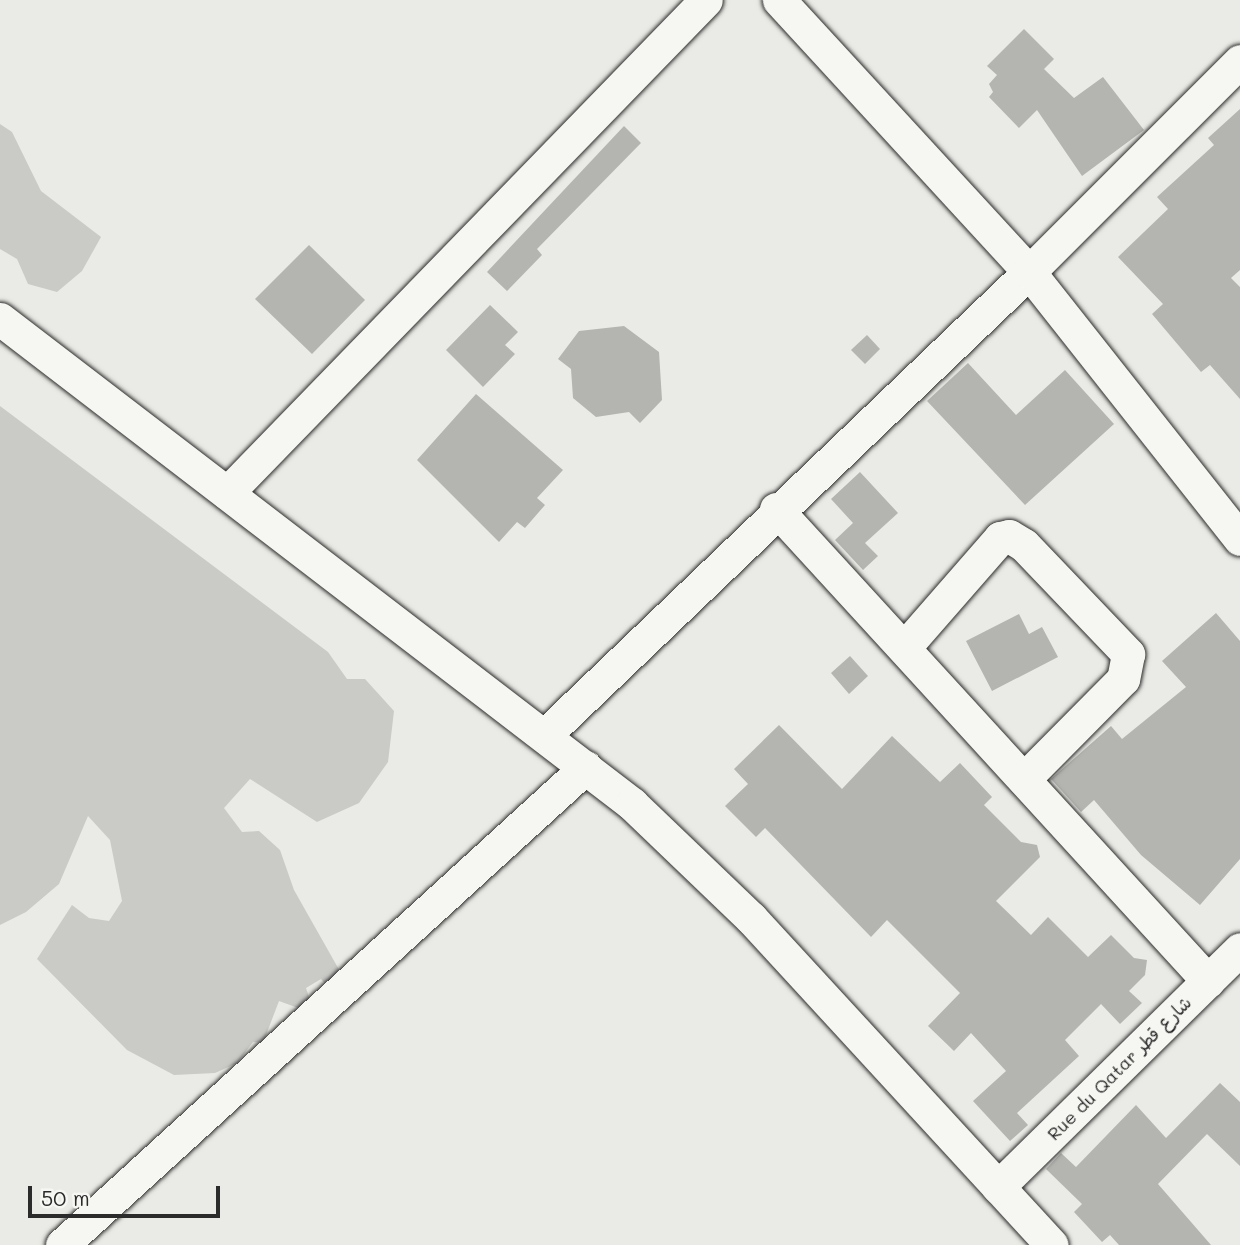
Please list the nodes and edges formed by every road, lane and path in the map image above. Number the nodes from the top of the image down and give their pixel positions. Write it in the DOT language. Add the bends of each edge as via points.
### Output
graph roads {
  1 [pos="706,0"];
  2 [pos="779,0"];
  3 [pos="1240,61"];
  4 [pos="1029,272"];
  5 [pos="0,319"];
  6 [pos="227,493"];
  7 [pos="776,509"];
  8 [pos="1240,539"];
  9 [pos="904,648"];
  10 [pos="545,735"];
  11 [pos="586,767"];
  12 [pos="1024,779"];
  13 [pos="1240,948"];
  14 [pos="1208,981"];
  15 [pos="998,1187"];
  16 [pos="62,1245"];
  17 [pos="1052,1245"];
  1 -- 6 [label="street"];
  2 -- 4 [label="street"];
  3 -- 4 [label="street"];
  4 -- 7 [label="street"];
  4 -- 8 [label="street"];
  5 -- 6 [label="street"];
  6 -- 10 [label="street"];
  7 -- 9 [label="street"];
  7 -- 10 [label="street"];
  9 -- 12 [label="street"];
  9 -- 12 [label="street" via="1000,538 1009,537 1024,545 1128,654 1122,679"];
  10 -- 11 [label="street"];
  11 -- 15 [label="street" via="751,918"];
  11 -- 16 [label="street"];
  12 -- 14 [label="street"];
  13 -- 14 [label="street, Rue du Qatar شارع قطر"];
  14 -- 15 [label="street, Rue du Qatar شارع قطر"];
  15 -- 17 [label="street"];
}
